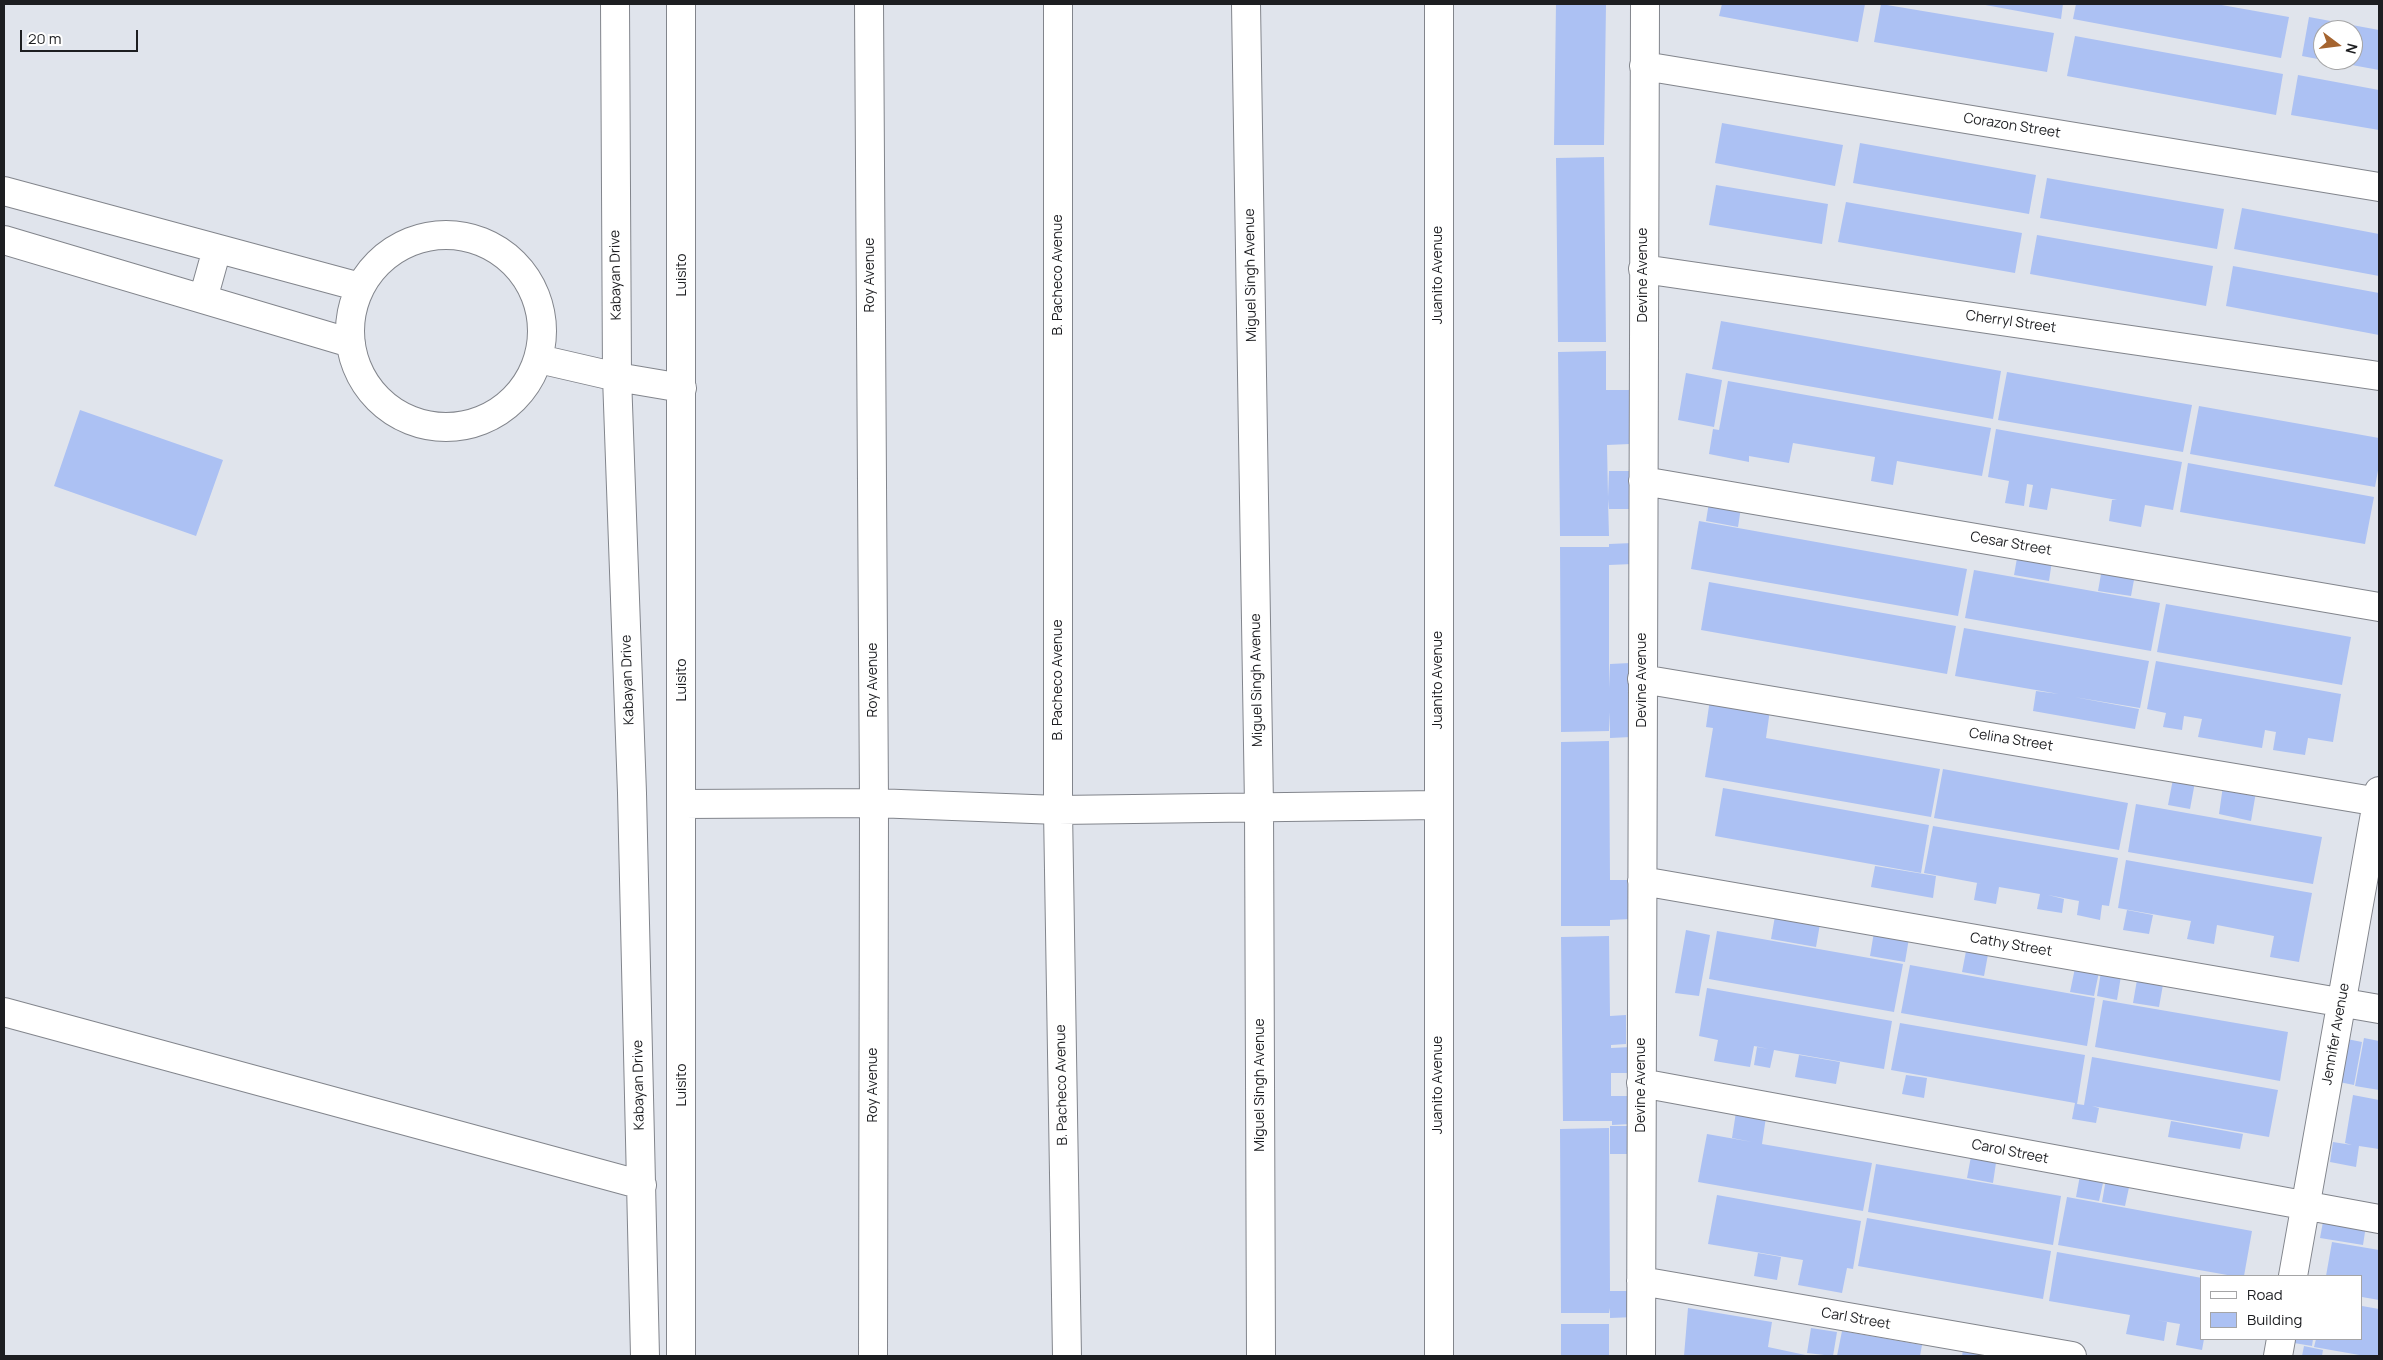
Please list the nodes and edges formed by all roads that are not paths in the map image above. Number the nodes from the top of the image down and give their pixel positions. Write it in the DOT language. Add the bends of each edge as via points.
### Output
graph roads {
  1 [pos="615,4"];
  2 [pos="681,4"];
  3 [pos="869,4"];
  4 [pos="1058,4"];
  5 [pos="1246,4"];
  6 [pos="1439,4"];
  7 [pos="1645,4"];
  8 [pos="1644,66"];
  9 [pos="2379,187"];
  10 [pos="4,191"];
  11 [pos="4,240"];
  12 [pos="217,249"];
  13 [pos="1644,269"];
  14 [pos="360,287"];
  15 [pos="203,299"];
  16 [pos="351,343"];
  17 [pos="539,359"];
  18 [pos="2379,376"];
  19 [pos="617,377"];
  20 [pos="682,388"];
  21 [pos="1643,480"];
  22 [pos="2379,608"];
  23 [pos="1642,679"];
  24 [pos="2379,798"];
  25 [pos="682,804"];
  26 [pos="874,804"];
  27 [pos="1438,804"];
  28 [pos="1259,806"];
  29 [pos="1058,810"];
  30 [pos="1642,881"];
  31 [pos="2342,1002"];
  32 [pos="2379,1009"];
  33 [pos="4,1012"];
  34 [pos="1641,1083"];
  35 [pos="642,1184"];
  36 [pos="2305,1207"];
  37 [pos="2379,1219"];
  38 [pos="2293,1275"];
  39 [pos="1641,1281"];
  40 [pos="2281,1340"];
  41 [pos="644,1356"];
  42 [pos="681,1356"];
  43 [pos="873,1356"];
  44 [pos="1067,1356"];
  45 [pos="1260,1356"];
  46 [pos="1439,1356"];
  47 [pos="1641,1356"];
  48 [pos="2072,1356"];
  49 [pos="2278,1356"];
  1 -- 19 [label="street, Kabayan Drive"];
  2 -- 20 [label="street, Luisito"];
  3 -- 26 [label="street, Roy Avenue"];
  4 -- 29 [label="street, B. Pacheco Avenue"];
  5 -- 28 [label="street, Miguel Singh Avenue"];
  6 -- 27 [label="street, Juanito Avenue"];
  7 -- 8 [label="street, Devine Avenue"];
  8 -- 9 [label="street, Corazon Street"];
  8 -- 13 [label="street, Devine Avenue"];
  10 -- 12 [label="street"];
  11 -- 15 [label="street"];
  12 -- 14 [label="street"];
  12 -- 15 [label="street"];
  13 -- 18 [label="street, Cherryl Street"];
  13 -- 21 [label="street, Devine Avenue"];
  14 -- 16 [label="street" via="350,324"];
  14 -- 17 [label="street" via="386,255 422,237 463,235 500,250 529,280 542,319"];
  15 -- 16 [label="street"];
  16 -- 17 [label="street" via="360,374 379,401 406,419 438,428 470,425 500,411 524,388"];
  17 -- 19 [label="street"];
  19 -- 20 [label="street"];
  19 -- 35 [label="street, Kabayan Drive"];
  20 -- 25 [label="street, Luisito"];
  21 -- 22 [label="street, Cesar Street"];
  21 -- 23 [label="street, Devine Avenue"];
  23 -- 24 [label="street, Celina Street"];
  23 -- 30 [label="street, Devine Avenue"];
  24 -- 31 [label="street, Jennifer Avenue"];
  25 -- 26 [label="street"];
  25 -- 42 [label="street, Luisito"];
  26 -- 29 [label="street"];
  26 -- 43 [label="street, Roy Avenue"];
  27 -- 28 [label="street"];
  27 -- 46 [label="street, Juanito Avenue"];
  28 -- 29 [label="street"];
  28 -- 45 [label="street, Miguel Singh Avenue"];
  29 -- 44 [label="street, B. Pacheco Avenue"];
  30 -- 31 [label="street, Cathy Street"];
  30 -- 34 [label="street, Devine Avenue"];
  31 -- 32 [label="street, Cathy Street"];
  31 -- 36 [label="street, Jennifer Avenue"];
  33 -- 35 [label="street"];
  34 -- 36 [label="street, Carol Street"];
  34 -- 39 [label="street, Devine Avenue"];
  35 -- 41 [label="street, Kabayan Drive"];
  36 -- 37 [label="street, Carol Street"];
  36 -- 38 [label="street, Jennifer Avenue"];
  39 -- 47 [label="street, Devine Avenue"];
  39 -- 48 [label="street, Carl Street"];
  40 -- 49 [label="street"];
}
